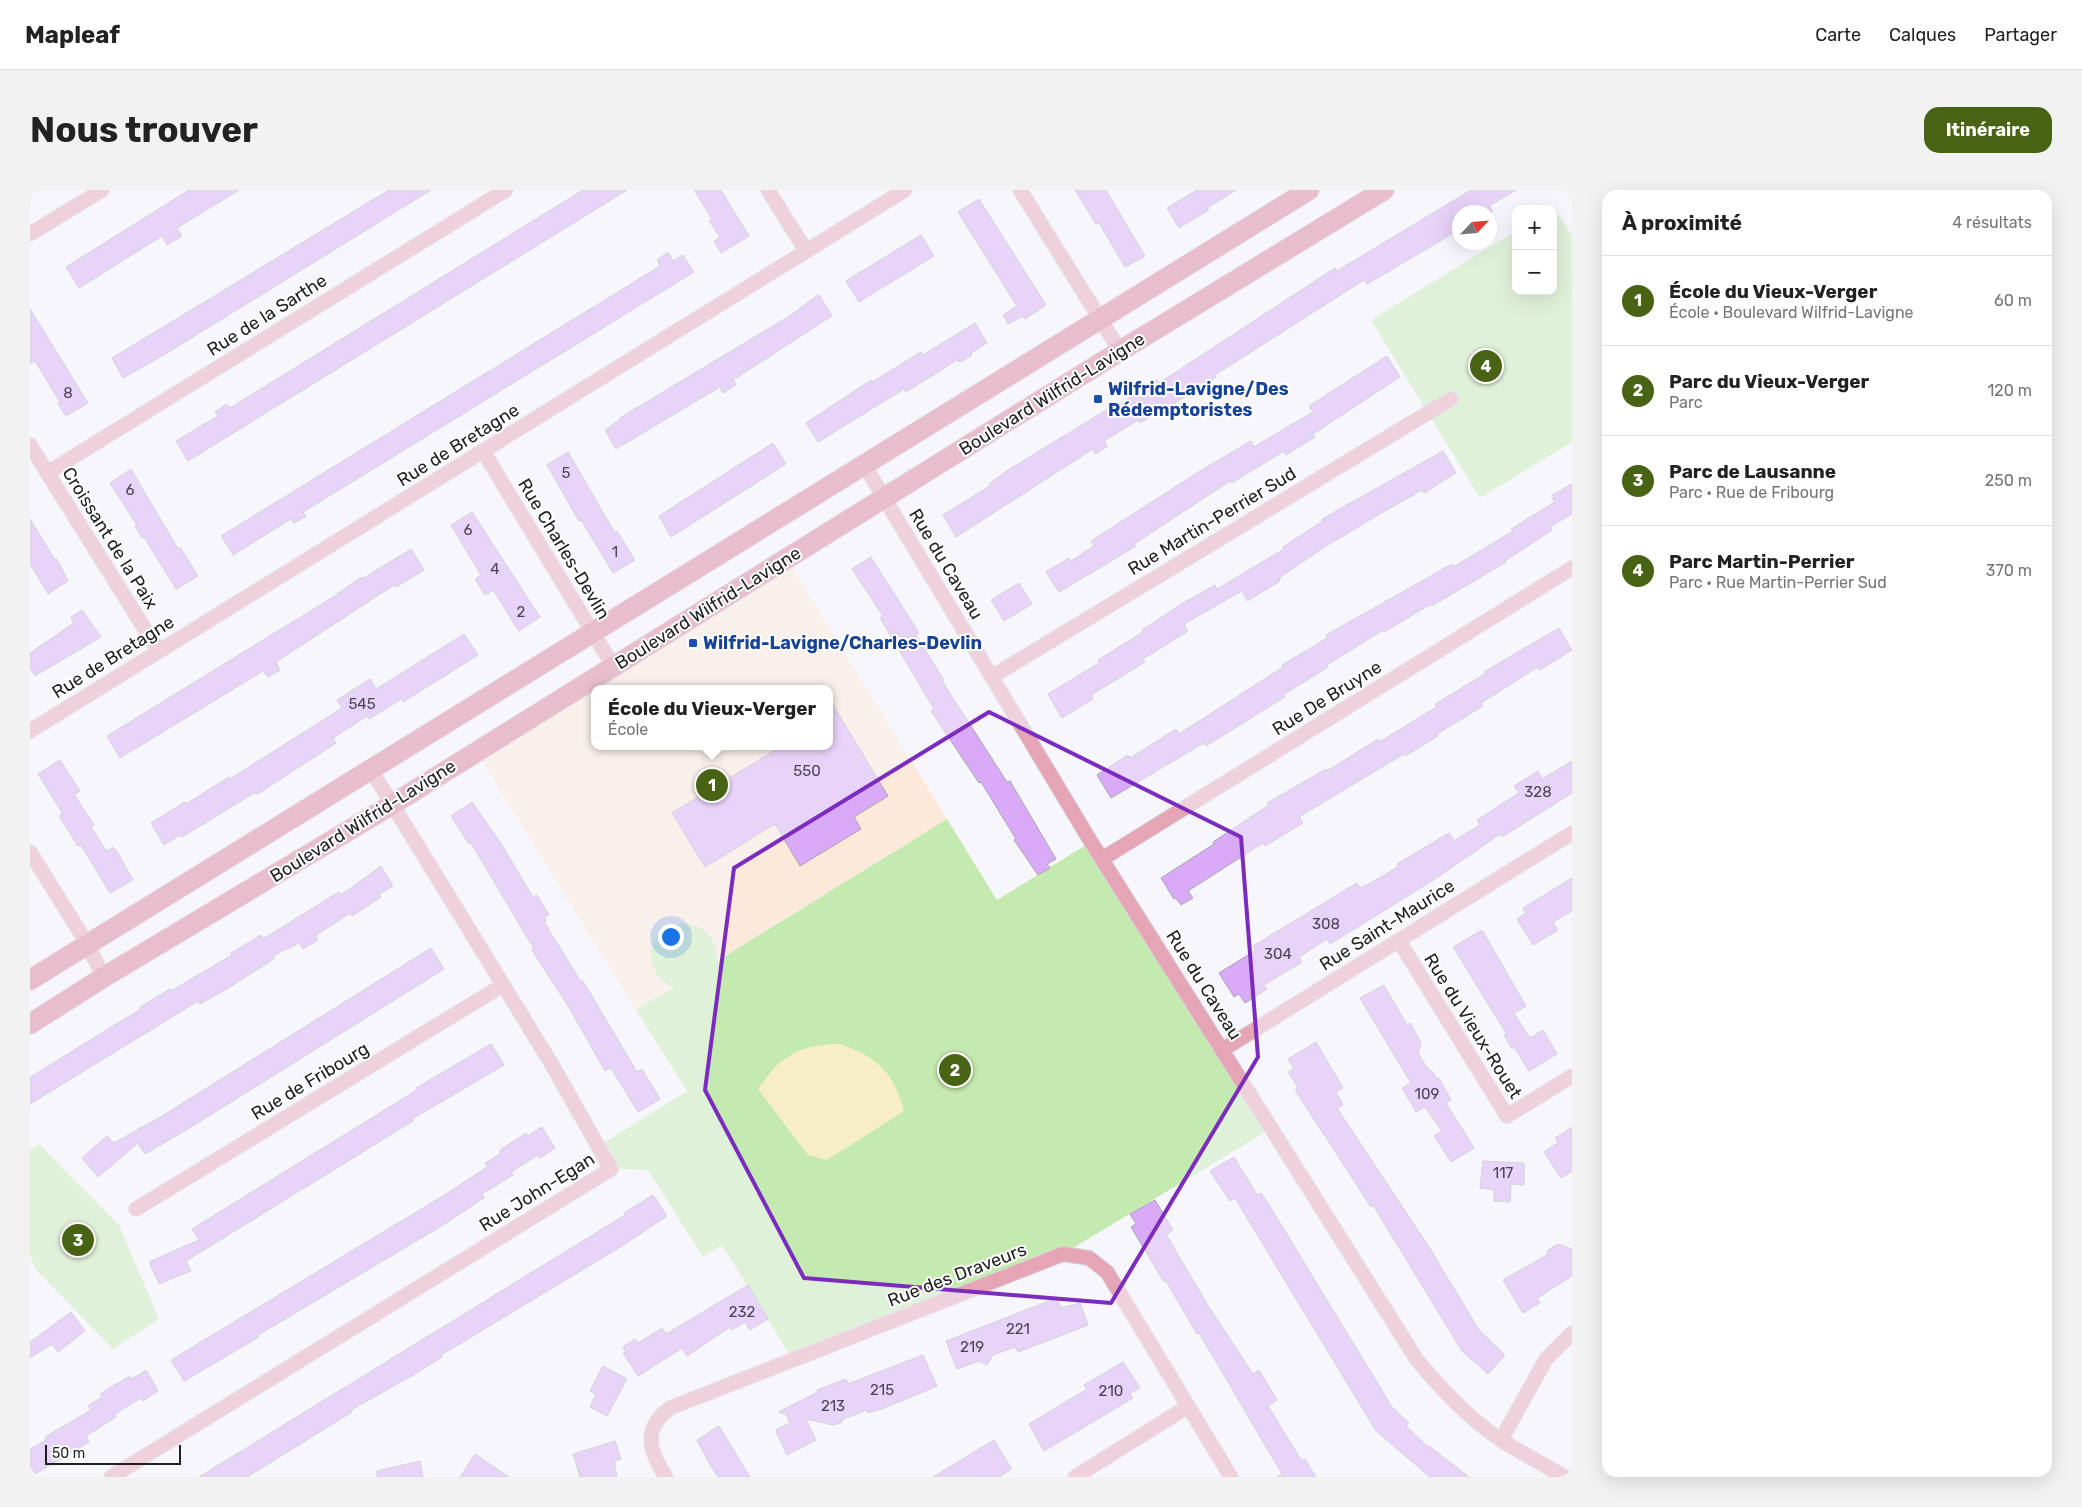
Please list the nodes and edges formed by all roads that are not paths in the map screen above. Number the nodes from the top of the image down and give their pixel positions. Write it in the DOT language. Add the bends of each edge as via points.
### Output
graph roads {
  1 [pos="102,190"];
  2 [pos="506,190"];
  3 [pos="768,190"];
  4 [pos="905,190"];
  5 [pos="1020,190"];
  6 [pos="1309,190"];
  7 [pos="1384,190"];
  8 [pos="30,234"];
  9 [pos="806,251"];
  10 [pos="1100,320"];
  11 [pos="1120,352"];
  12 [pos="1451,399"];
  13 [pos="30,445"];
  14 [pos="483,451"];
  15 [pos="865,466"];
  16 [pos="47,473"];
  17 [pos="884,498"];
  18 [pos="1572,568"];
  19 [pos="593,634"];
  20 [pos="158,650"];
  21 [pos="613,666"];
  22 [pos="993,676"];
  23 [pos="30,731"];
  24 [pos="370,768"];
  25 [pos="393,804"];
  26 [pos="1572,833"];
  27 [pos="30,852"];
  28 [pos="1102,859"];
  29 [pos="1399,941"];
  30 [pos="87,945"];
  31 [pos="104,977"];
  32 [pos="30,980"];
  33 [pos="503,985"];
  34 [pos="30,1024"];
  35 [pos="1222,1050"];
  36 [pos="1572,1076"];
  37 [pos="136,1209"];
  38 [pos="1572,1332"];
  39 [pos="1187,1407"];
  40 [pos="1501,1440"];
  41 [pos="111,1477"];
  42 [pos="666,1477"];
  43 [pos="1075,1477"];
  44 [pos="1231,1477"];
  45 [pos="1565,1477"];
  1 -- 8 [label="street"];
  2 -- 16 [label="street, Rue de la Sarthe"];
  3 -- 9 [label="street"];
  4 -- 9 [label="street, Rue de Bretagne"];
  5 -- 10 [label="street"];
  6 -- 10 [label="main road"];
  7 -- 11 [label="main road, Boulevard Wilfrid-Lavigne"];
  9 -- 14 [label="street, Rue de Bretagne"];
  10 -- 11 [label="street"];
  10 -- 15 [label="main road"];
  11 -- 17 [label="main road, Boulevard Wilfrid-Lavigne"];
  12 -- 22 [label="street, Rue Martin-Perrier Sud"];
  13 -- 16 [label="street, Croissant de la Paix"];
  14 -- 19 [label="street, Rue Charles-Devlin"];
  14 -- 20 [label="street, Rue de Bretagne"];
  15 -- 17 [label="street, Rue du Caveau"];
  15 -- 19 [label="main road"];
  16 -- 20 [label="street, Croissant de la Paix"];
  17 -- 21 [label="main road, Boulevard Wilfrid-Lavigne"];
  17 -- 22 [label="street, Rue du Caveau"];
  18 -- 28 [label="street, Rue De Bruyne"];
  19 -- 21 [label="street, Rue Charles-Devlin"];
  19 -- 24 [label="main road"];
  20 -- 23 [label="street, Rue de Bretagne"];
  21 -- 25 [label="main road, Boulevard Wilfrid-Lavigne"];
  22 -- 28 [label="street, Rue du Caveau"];
  24 -- 25 [label="street, Rue John-Egan"];
  24 -- 30 [label="main road"];
  25 -- 31 [label="main road, Boulevard Wilfrid-Lavigne"];
  25 -- 33 [label="street, Rue John-Egan"];
  26 -- 29 [label="street, Rue Saint-Maurice"];
  27 -- 30 [label="street"];
  28 -- 35 [label="street, Rue du Caveau"];
  29 -- 35 [label="street, Rue Saint-Maurice"];
  29 -- 36 [label="street, Rue du Vieux-Rouet" via="1507,1116"];
  30 -- 31 [label="street"];
  30 -- 32 [label="main road"];
  31 -- 34 [label="main road, Boulevard Wilfrid-Lavigne"];
  33 -- 37 [label="street, Rue de Fribourg"];
  33 -- 41 [label="street, Rue John-Egan" via="611,1169"];
  35 -- 40 [label="street, Rue du Caveau" via="1417,1360 1443,1391"];
  38 -- 40 [label="street" via="1546,1360"];
  39 -- 42 [label="street, Rue des Draveurs" via="1108,1272 1089,1258 1063,1254 670,1408 660,1416 651,1437 656,1462"];
  39 -- 43 [label="street"];
  39 -- 44 [label="street, Rue des Draveurs"];
  40 -- 45 [label="street, Rue du Caveau"];
}
